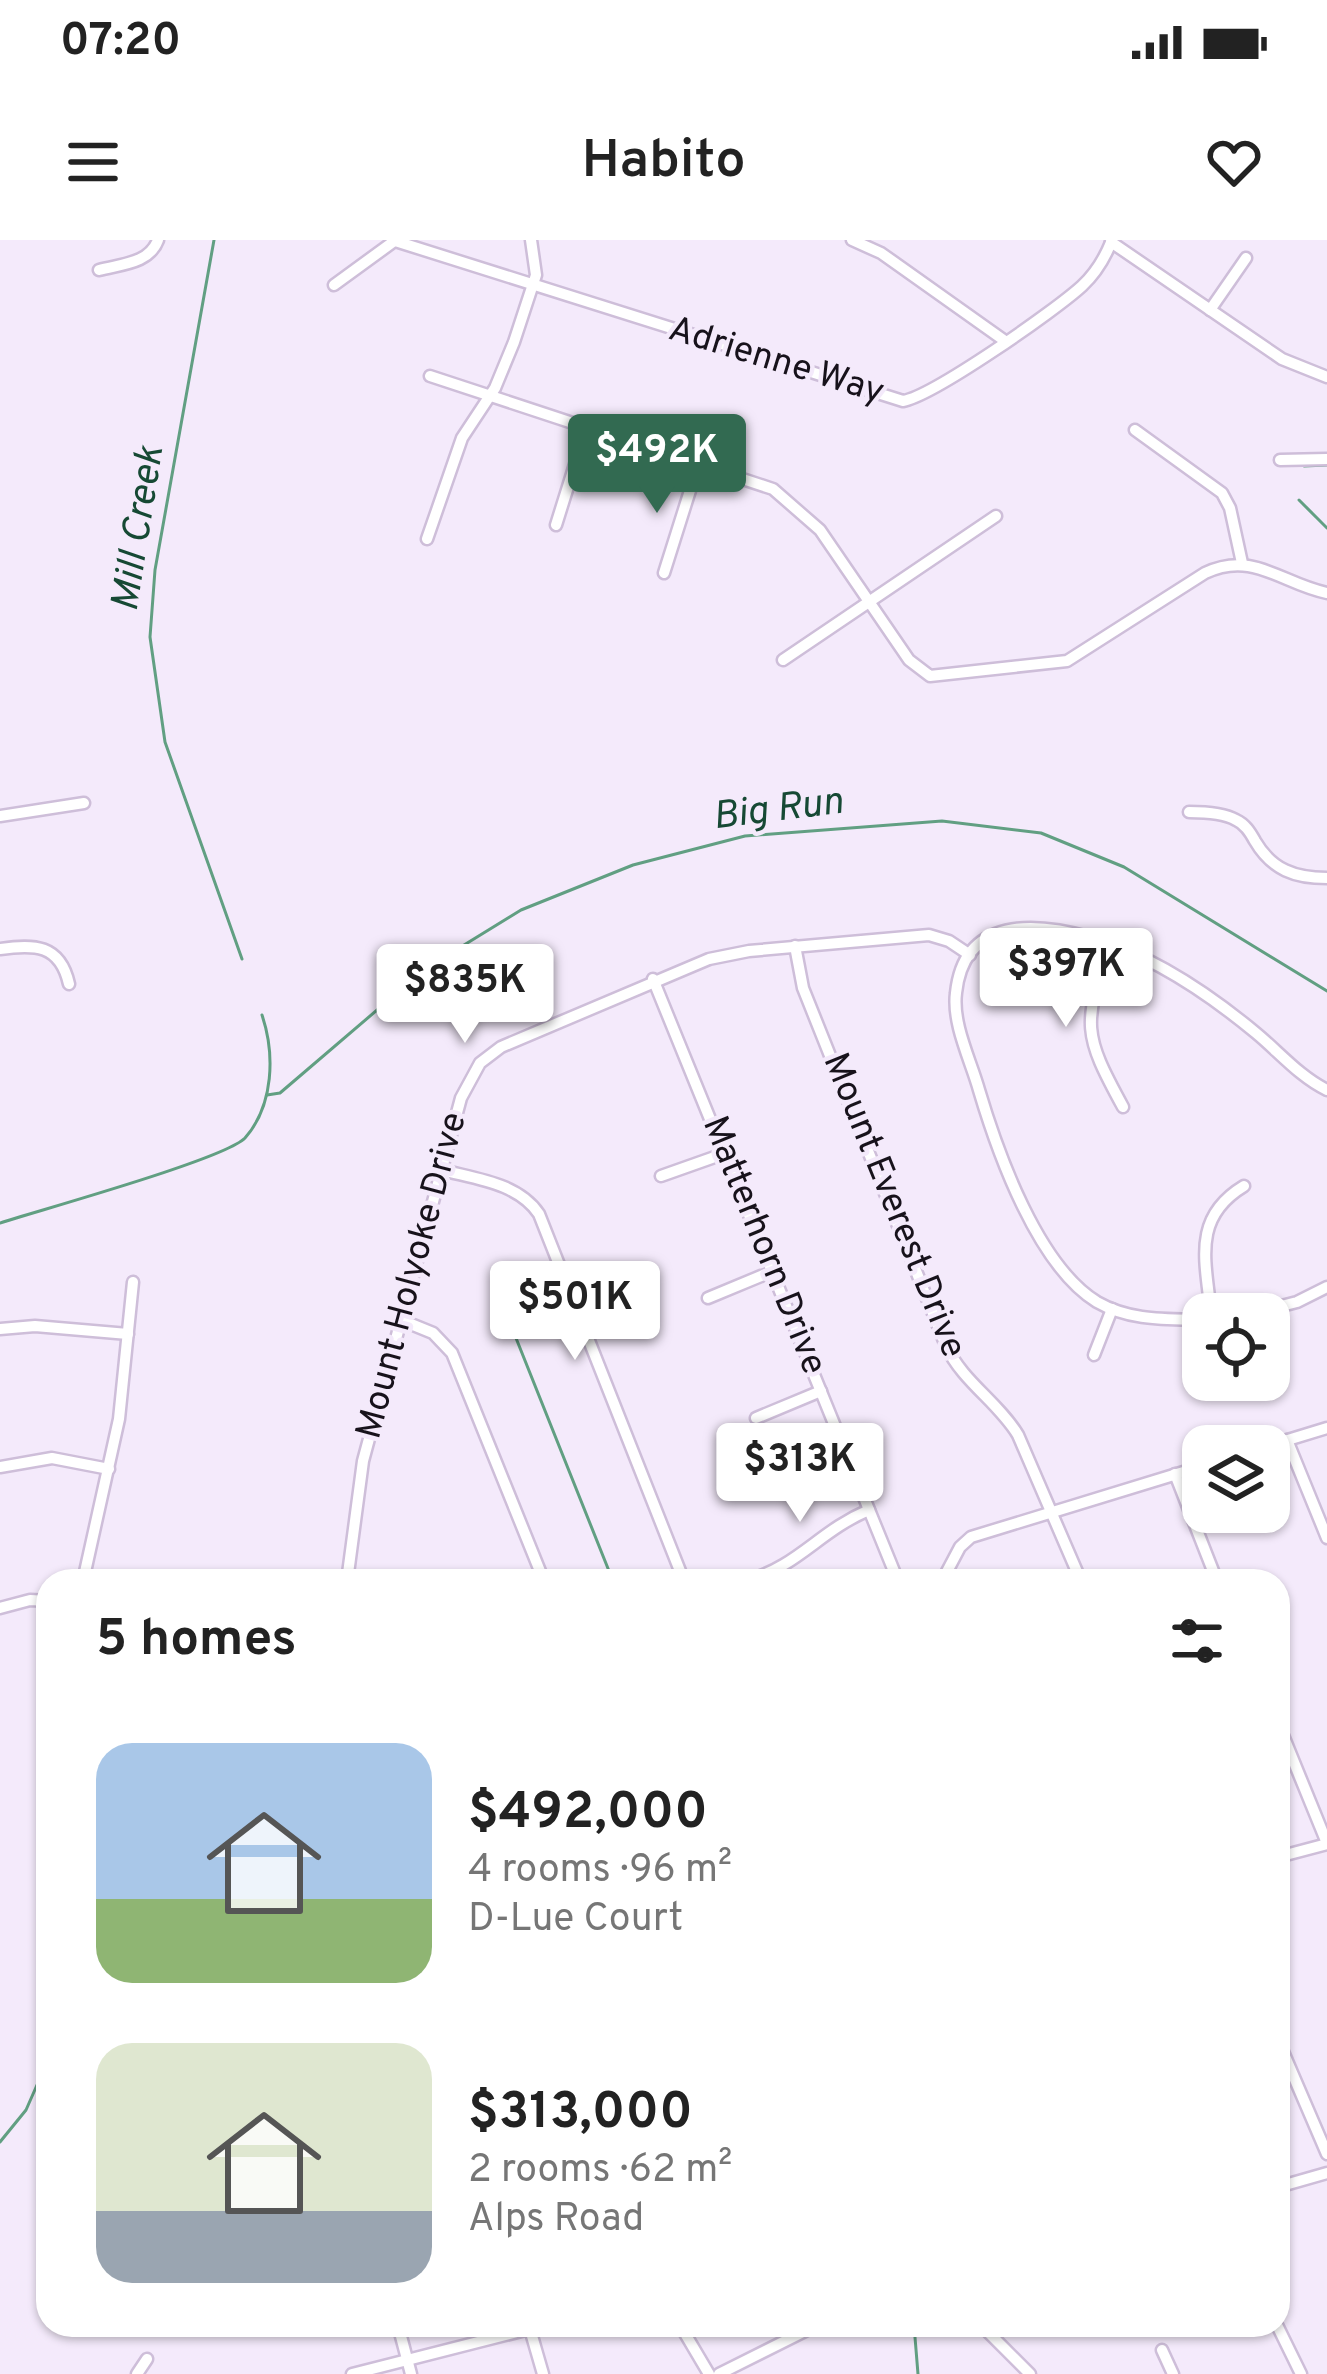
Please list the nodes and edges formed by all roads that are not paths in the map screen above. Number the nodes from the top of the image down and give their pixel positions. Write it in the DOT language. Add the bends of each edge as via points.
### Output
graph roads {
  1 [pos="158,240"];
  2 [pos="531,240"];
  3 [pos="852,240"];
  4 [pos="393,241"];
  5 [pos="1112,241"];
  6 [pos="140,242"];
  7 [pos="150,255"];
  8 [pos="1246,258"];
  9 [pos="99,270"];
  10 [pos="334,285"];
  11 [pos="533,285"];
  12 [pos="1210,310"];
  13 [pos="1005,340"];
  14 [pos="430,376"];
  15 [pos="1327,377"];
  16 [pos="490,394"];
  17 [pos="587,426"];
  18 [pos="1136,430"];
  19 [pos="1327,459"];
  20 [pos="1280,460"];
  21 [pos="699,462"];
  22 [pos="996,516"];
  23 [pos="556,525"];
  24 [pos="427,538"];
  25 [pos="1242,562"];
  26 [pos="664,574"];
  27 [pos="1327,593"];
  28 [pos="869,602"];
  29 [pos="783,660"];
  30 [pos="84,803"];
  31 [pos="1189,812"];
  32 [pos="0,816"];
  33 [pos="1327,878"];
  34 [pos="1112,945"];
  35 [pos="795,946"];
  36 [pos="0,949"];
  37 [pos="970,956"];
  38 [pos="653,979"];
  39 [pos="69,983"];
  40 [pos="1327,1090"];
  41 [pos="1123,1107"];
  42 [pos="727,1154"];
  43 [pos="442,1170"];
  44 [pos="661,1176"];
  45 [pos="1244,1186"];
  46 [pos="773,1271"];
  47 [pos="133,1282"];
  48 [pos="1327,1287"];
  49 [pos="1209,1293"];
  50 [pos="708,1298"];
  51 [pos="1290,1304"];
  52 [pos="1112,1310"];
  53 [pos="400,1320"];
  54 [pos="1182,1320"];
  55 [pos="0,1329"];
  56 [pos="128,1334"];
  57 [pos="1094,1355"];
  58 [pos="821,1391"];
  59 [pos="756,1418"];
  60 [pos="1327,1428"];
  61 [pos="1290,1439"];
  62 [pos="1290,1447"];
  63 [pos="0,1467"];
  64 [pos="109,1469"];
  65 [pos="1182,1472"];
  66 [pos="1174,1474"];
  67 [pos="868,1510"];
  68 [pos="1051,1511"];
  69 [pos="1327,1538"];
  70 [pos="86,1569"];
  71 [pos="349,1569"];
  72 [pos="539,1569"];
  73 [pos="679,1569"];
  74 [pos="782,1569"];
  75 [pos="893,1569"];
  76 [pos="949,1569"];
  77 [pos="1076,1569"];
  78 [pos="1212,1569"];
  79 [pos="36,1600"];
  80 [pos="0,1608"];
  81 [pos="1290,1752"];
  82 [pos="1327,1843"];
  83 [pos="1290,1854"];
  84 [pos="1290,2068"];
  85 [pos="1327,2154"];
  86 [pos="1327,2173"];
  87 [pos="1290,2184"];
  88 [pos="401,2337"];
  89 [pos="498,2337"];
  90 [pos="532,2337"];
  91 [pos="687,2337"];
  92 [pos="793,2337"];
  93 [pos="993,2337"];
  94 [pos="1283,2337"];
  95 [pos="1162,2350"];
  96 [pos="147,2359"];
  97 [pos="407,2360"];
  98 [pos="137,2374"];
  99 [pos="352,2374"];
  100 [pos="411,2374"];
  101 [pos="543,2374"];
  102 [pos="709,2374"];
  103 [pos="719,2374"];
  104 [pos="1030,2374"];
  105 [pos="1173,2374"];
  106 [pos="1301,2374"];
  1 -- 7 [label="street"];
  2 -- 11 [label="street"];
  3 -- 13 [label="street"];
  4 -- 10 [label="street"];
  4 -- 11 [label="street, Adrienne Way"];
  5 -- 12 [label="street"];
  5 -- 13 [label="street, Adrienne Way" via="1084,284"];
  6 -- 7 [label="street"];
  7 -- 9 [label="street"];
  8 -- 12 [label="street"];
  11 -- 13 [label="street, Adrienne Way" via="896,401 925,394"];
  11 -- 16 [label="street"];
  12 -- 15 [label="street" via="1291,364"];
  14 -- 16 [label="street"];
  16 -- 17 [label="street"];
  16 -- 24 [label="street" via="461,438"];
  17 -- 21 [label="street"];
  17 -- 23 [label="street"];
  18 -- 25 [label="street" via="1222,494"];
  19 -- 20 [label="street"];
  21 -- 26 [label="street"];
  21 -- 28 [label="street" via="790,502 820,530"];
  22 -- 28 [label="street"];
  25 -- 27 [label="street"];
  25 -- 28 [label="street" via="1205,573 1079,656 1047,666 923,674"];
  28 -- 29 [label="street"];
  30 -- 32 [label="street"];
  31 -- 33 [label="street" via="1233,818 1278,868"];
  34 -- 37 [label="street" via="1026,926 988,937"];
  34 -- 40 [label="street" via="1210,998"];
  34 -- 41 [label="street" via="1094,993 1090,1039"];
  35 -- 37 [label="street, Mount Holyoke Drive" via="928,935"];
  35 -- 38 [label="street, Mount Holyoke Drive" via="732,953"];
  35 -- 68 [label="street, Mount Everest Drive" via="803,988 946,1346 1009,1421"];
  36 -- 39 [label="street" via="47,948"];
  37 -- 52 [label="street" via="956,992 958,1017 989,1123 1057,1262"];
  38 -- 42 [label="street, Matterhorn Drive"];
  38 -- 43 [label="street, Mount Holyoke Drive" via="487,1057 467,1083"];
  42 -- 44 [label="street"];
  42 -- 46 [label="street, Matterhorn Drive"];
  43 -- 53 [label="street, Mount Holyoke Drive"];
  43 -- 73 [label="street" via="509,1189 539,1214"];
  45 -- 49 [label="street" via="1208,1226"];
  46 -- 50 [label="street"];
  46 -- 58 [label="street, Matterhorn Drive"];
  47 -- 56 [label="street"];
  48 -- 51 [label="street"];
  52 -- 54 [label="street"];
  52 -- 57 [label="street"];
  53 -- 71 [label="street, Mount Holyoke Drive" via="363,1461"];
  53 -- 72 [label="street" via="434,1333 452,1353"];
  55 -- 56 [label="street"];
  56 -- 64 [label="street"];
  58 -- 59 [label="street"];
  58 -- 67 [label="street, Matterhorn Drive"];
  60 -- 61 [label="street"];
  62 -- 69 [label="street"];
  63 -- 64 [label="street" via="52,1458"];
  64 -- 70 [label="street"];
  65 -- 66 [label="street"];
  66 -- 68 [label="street"];
  66 -- 78 [label="street"];
  67 -- 74 [label="street"];
  67 -- 75 [label="street, Matterhorn Drive"];
  68 -- 76 [label="street" via="971,1537"];
  68 -- 77 [label="street, Mount Everest Drive"];
  79 -- 80 [label="street"];
  81 -- 82 [label="street"];
  82 -- 83 [label="street"];
  84 -- 85 [label="street"];
  86 -- 87 [label="street"];
  88 -- 97 [label="street"];
  89 -- 97 [label="street"];
  90 -- 101 [label="street"];
  91 -- 102 [label="street"];
  92 -- 103 [label="street"];
  93 -- 104 [label="street"];
  94 -- 106 [label="street"];
  95 -- 105 [label="street"];
  96 -- 98 [label="street"];
  97 -- 99 [label="street"];
  97 -- 100 [label="street"];
}
